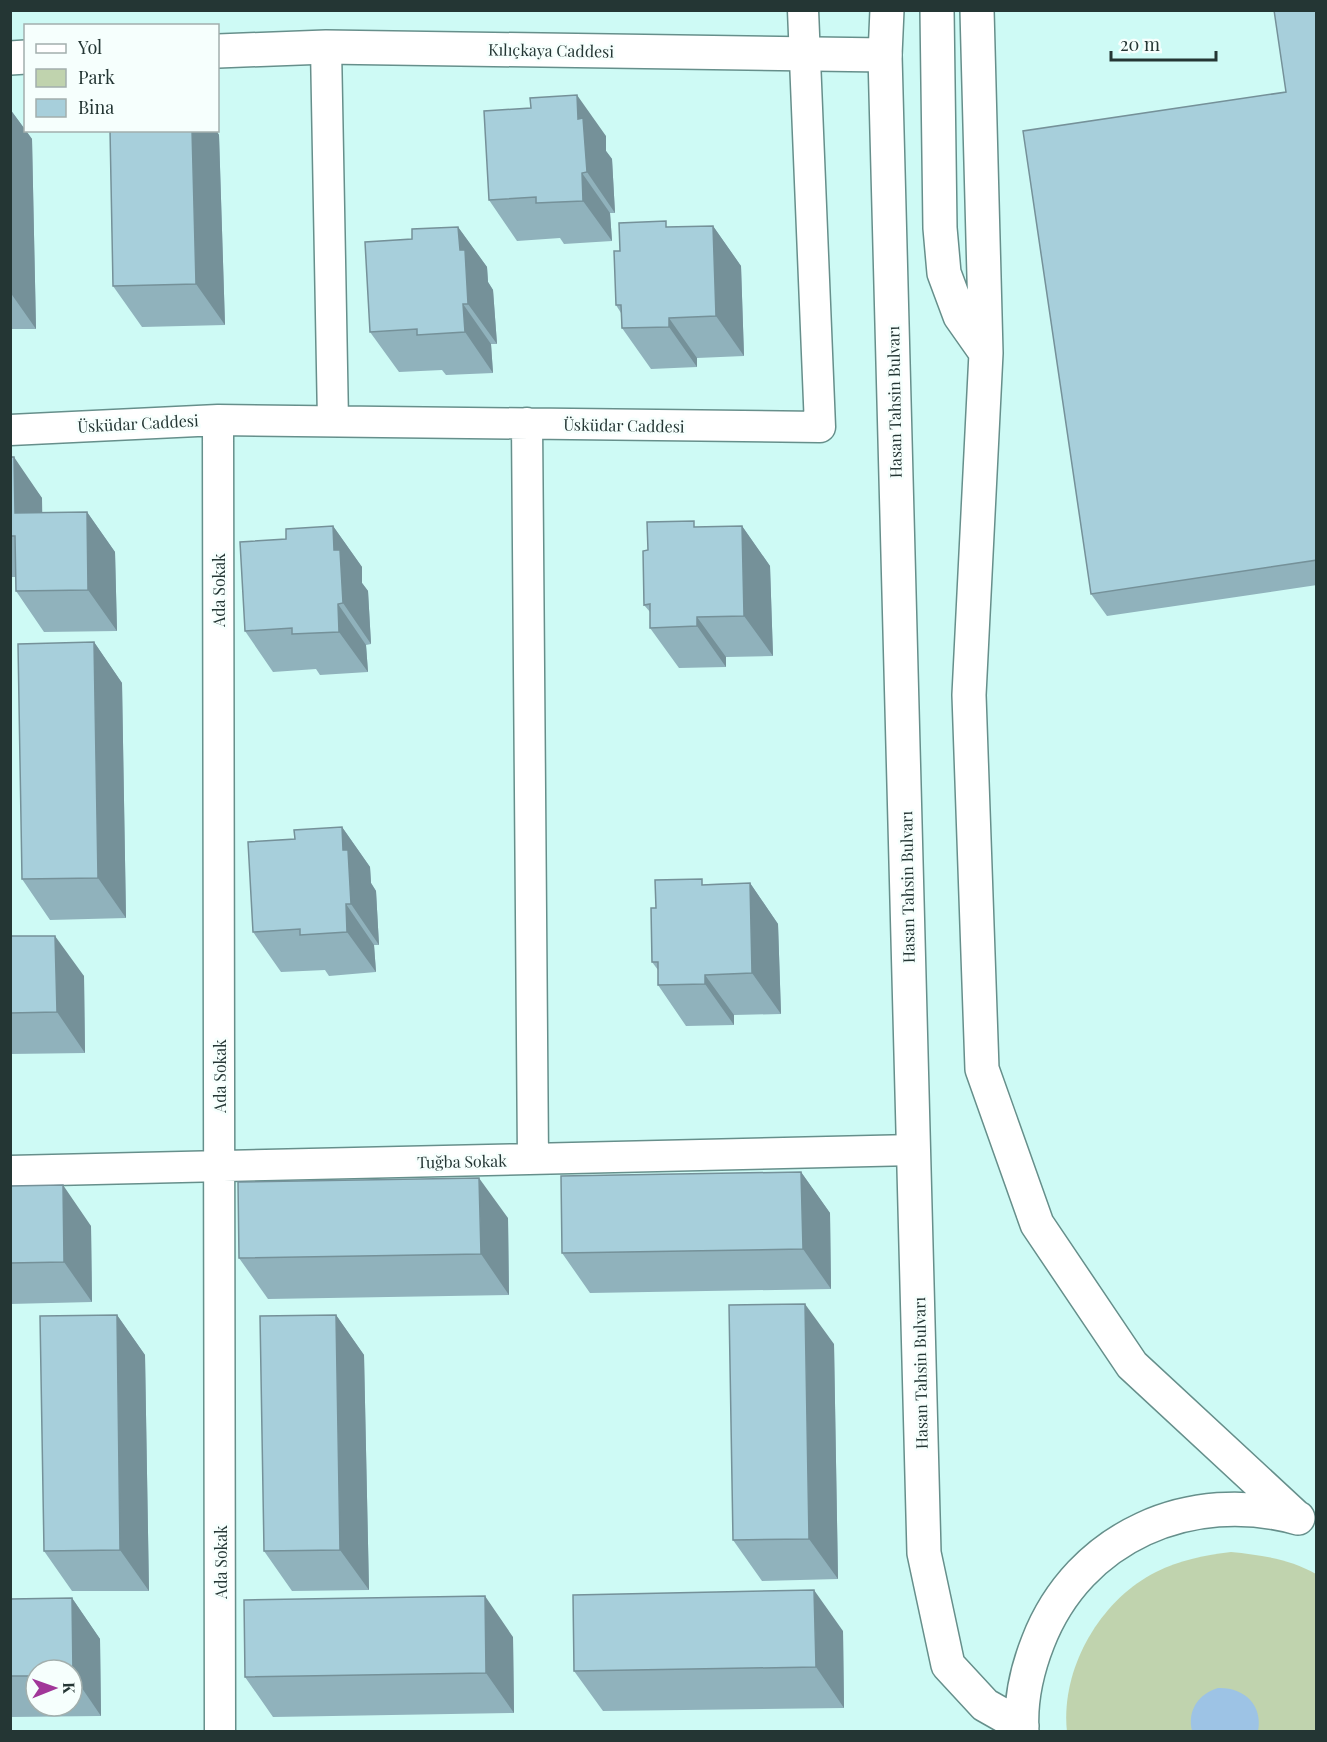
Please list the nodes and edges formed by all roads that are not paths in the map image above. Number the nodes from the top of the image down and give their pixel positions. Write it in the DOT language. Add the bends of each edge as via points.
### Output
graph roads {
  1 [pos="803,10"];
  2 [pos="887,10"];
  3 [pos="937,10"];
  4 [pos="977,10"];
  5 [pos="326,47"];
  6 [pos="219,51"];
  7 [pos="804,54"];
  8 [pos="885,55"];
  9 [pos="986,353"];
  10 [pos="218,420"];
  11 [pos="333,421"];
  12 [pos="527,423"];
  13 [pos="10,430"];
  14 [pos="914,1150"];
  15 [pos="532,1159"];
  16 [pos="219,1166"];
  17 [pos="10,1171"];
  18 [pos="1306,1521"];
  19 [pos="1022,1729"];
  20 [pos="220,1731"];
  1 -- 7 [label="street, Üsküdar Caddesi"];
  2 -- 8 [label="main road, Hasan Tahsin Bulvarı"];
  3 -- 9 [label="main road" via="944,273 960,316"];
  4 -- 9 [label="main road"];
  5 -- 6 [label="main road, Kılıçkaya Caddesi"];
  5 -- 7 [label="main road, Kılıçkaya Caddesi"];
  5 -- 11 [label="street"];
  7 -- 8 [label="main road, Kılıçkaya Caddesi"];
  7 -- 12 [label="street, Üsküdar Caddesi" via="820,427"];
  8 -- 14 [label="main road, Hasan Tahsin Bulvarı"];
  9 -- 18 [label="main road" via="969,695 982,1069 1037,1224 1132,1365"];
  10 -- 11 [label="street, Üsküdar Caddesi"];
  10 -- 13 [label="street, Üsküdar Caddesi"];
  10 -- 16 [label="street, Ada Sokak"];
  11 -- 12 [label="street, Üsküdar Caddesi"];
  12 -- 15 [label="street"];
  14 -- 15 [label="street, Tuğba Sokak"];
  14 -- 19 [label="main road, Hasan Tahsin Bulvarı" via="924,1553 948,1665 985,1705"];
  15 -- 16 [label="street, Tuğba Sokak"];
  16 -- 17 [label="street, Tuğba Sokak"];
  16 -- 20 [label="street, Ada Sokak"];
  18 -- 19 [label="main road" via="1264,1510 1197,1511 1134,1533 1106,1551 1081,1573 1043,1628 1028,1671"];
}
